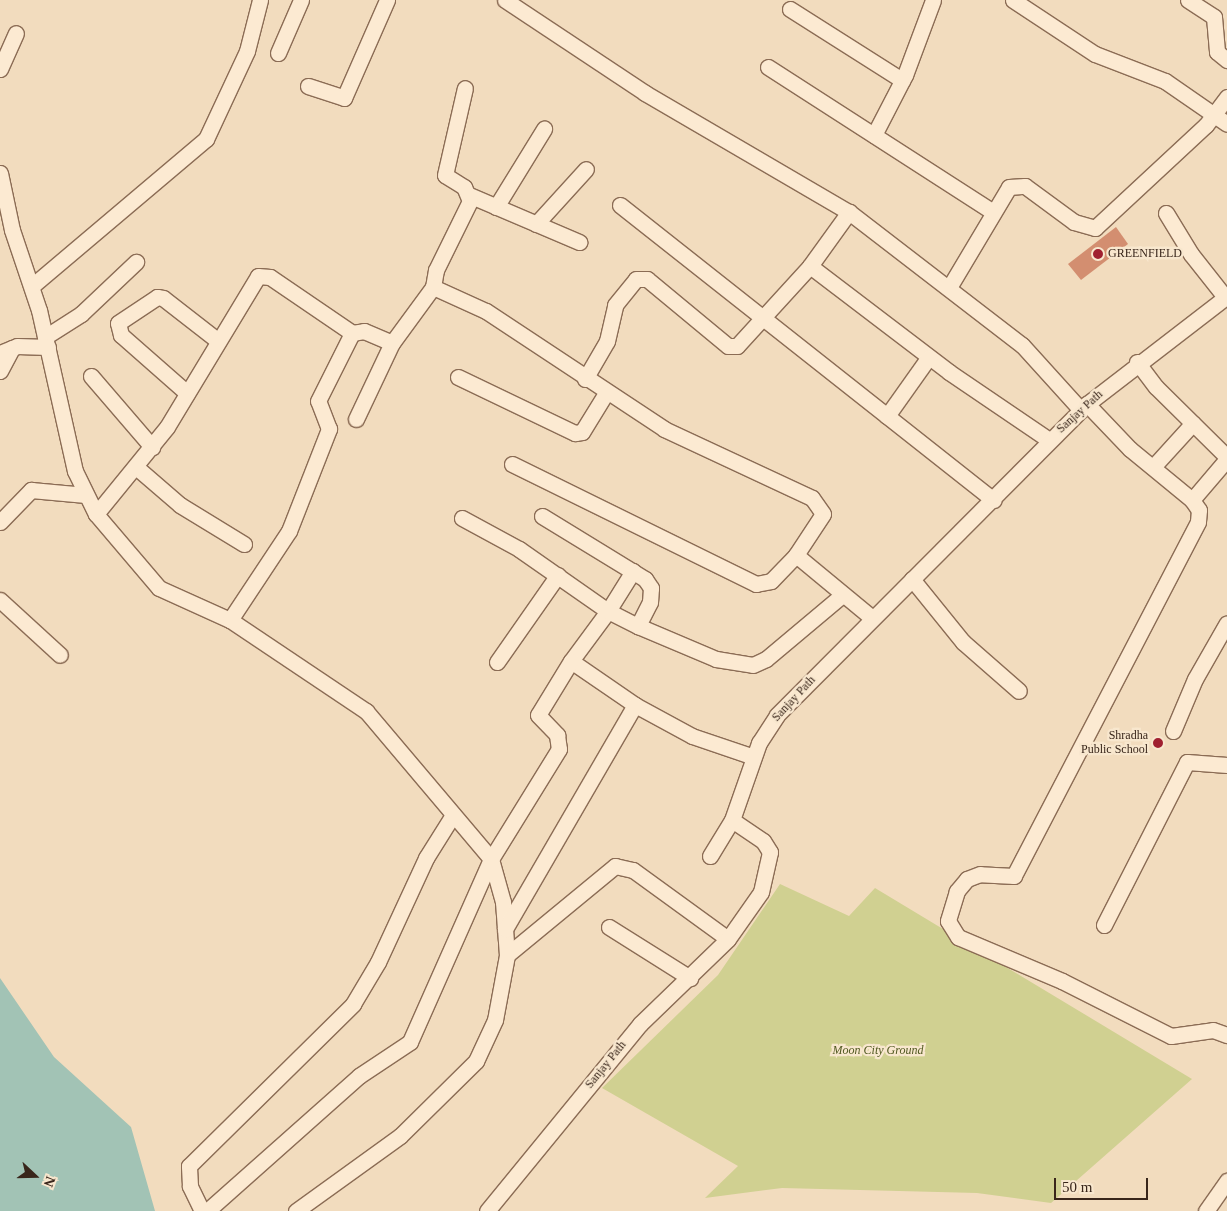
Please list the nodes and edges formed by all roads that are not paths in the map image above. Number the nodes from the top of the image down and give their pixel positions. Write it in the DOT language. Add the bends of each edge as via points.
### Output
graph roads {
  1 [pos="260,0"];
  2 [pos="301,0"];
  3 [pos="387,0"];
  4 [pos="505,0"];
  5 [pos="934,0"];
  6 [pos="1013,0"];
  7 [pos="1188,0"];
  8 [pos="790,9"];
  9 [pos="16,33"];
  10 [pos="278,53"];
  11 [pos="1227,60"];
  12 [pos="768,67"];
  13 [pos="0,69"];
  14 [pos="902,80"];
  15 [pos="308,86"];
  16 [pos="465,88"];
  17 [pos="1227,97"];
  18 [pos="1214,115"];
  19 [pos="1227,124"];
  20 [pos="544,129"];
  21 [pos="874,135"];
  22 [pos="586,169"];
  23 [pos="0,173"];
  24 [pos="469,195"];
  25 [pos="620,205"];
  26 [pos="496,207"];
  27 [pos="848,212"];
  28 [pos="993,212"];
  29 [pos="1166,212"];
  30 [pos="536,224"];
  31 [pos="579,242"];
  32 [pos="136,262"];
  33 [pos="810,266"];
  34 [pos="32,286"];
  35 [pos="950,286"];
  36 [pos="433,287"];
  37 [pos="1226,297"];
  38 [pos="765,318"];
  39 [pos="352,333"];
  40 [pos="217,340"];
  41 [pos="46,342"];
  42 [pos="392,343"];
  43 [pos="6,351"];
  44 [pos="929,357"];
  45 [pos="1137,362"];
  46 [pos="0,371"];
  47 [pos="90,376"];
  48 [pos="458,377"];
  49 [pos="585,379"];
  50 [pos="187,393"];
  51 [pos="606,393"];
  52 [pos="1084,407"];
  53 [pos="888,416"];
  54 [pos="356,418"];
  55 [pos="1193,423"];
  56 [pos="1049,440"];
  57 [pos="152,447"];
  58 [pos="1227,458"];
  59 [pos="512,464"];
  60 [pos="136,467"];
  61 [pos="1153,467"];
  62 [pos="86,495"];
  63 [pos="993,500"];
  64 [pos="1192,500"];
  65 [pos="96,514"];
  66 [pos="542,516"];
  67 [pos="462,518"];
  68 [pos="0,522"];
  69 [pos="244,544"];
  70 [pos="796,555"];
  71 [pos="633,571"];
  72 [pos="558,576"];
  73 [pos="912,579"];
  74 [pos="841,596"];
  75 [pos="0,600"];
  76 [pos="608,611"];
  77 [pos="871,617"];
  78 [pos="230,620"];
  79 [pos="1227,623"];
  80 [pos="638,626"];
  81 [pos="60,655"];
  82 [pos="571,661"];
  83 [pos="497,662"];
  84 [pos="1019,691"];
  85 [pos="634,705"];
  86 [pos="1173,731"];
  87 [pos="754,757"];
  88 [pos="1227,765"];
  89 [pos="453,815"];
  90 [pos="732,820"];
  91 [pos="710,856"];
  92 [pos="491,860"];
  93 [pos="1104,925"];
  94 [pos="609,927"];
  95 [pos="506,929"];
  96 [pos="728,939"];
  97 [pos="507,955"];
  98 [pos="690,978"];
  99 [pos="1227,1035"];
  100 [pos="1227,1181"];
  101 [pos="202,1211"];
  102 [pos="207,1211"];
  103 [pos="296,1211"];
  104 [pos="488,1211"];
  105 [pos="1206,1211"];
  1 -- 34 [label="street" via="247,51 206,139"];
  2 -- 10 [label="street"];
  3 -- 15 [label="street" via="344,98"];
  4 -- 27 [label="street" via="645,93"];
  5 -- 14 [label="street"];
  6 -- 18 [label="street" via="1095,54 1165,81"];
  7 -- 11 [label="street" via="1214,17 1217,52"];
  8 -- 14 [label="street"];
  9 -- 13 [label="street"];
  12 -- 21 [label="street"];
  14 -- 21 [label="street"];
  16 -- 24 [label="street" via="444,175"];
  17 -- 18 [label="street"];
  18 -- 19 [label="street"];
  18 -- 28 [label="street" via="1107,222 1095,228 1074,222 1025,186 1015,184"];
  20 -- 26 [label="street"];
  21 -- 28 [label="street"];
  22 -- 30 [label="street"];
  23 -- 34 [label="street" via="12,230"];
  24 -- 26 [label="street"];
  24 -- 36 [label="street"];
  25 -- 38 [label="street"];
  26 -- 30 [label="street"];
  27 -- 33 [label="street"];
  27 -- 35 [label="street"];
  28 -- 35 [label="street"];
  29 -- 37 [label="street" via="1191,254"];
  30 -- 31 [label="street"];
  32 -- 41 [label="street" via="82,314"];
  33 -- 38 [label="street"];
  33 -- 44 [label="street"];
  34 -- 41 [label="street"];
  35 -- 52 [label="street" via="1022,345"];
  36 -- 42 [label="street"];
  36 -- 49 [label="street" via="486,311"];
  37 -- 45 [label="street, Sanjay Path"];
  38 -- 49 [label="street" via="737,346 728,346 641,277 615,305 607,341"];
  38 -- 53 [label="street"];
  39 -- 40 [label="street" via="263,274 250,283"];
  39 -- 42 [label="street" via="364,331"];
  39 -- 78 [label="street" via="318,401 329,429 289,531"];
  40 -- 50 [label="street"];
  40 -- 50 [label="street" via="163,298 157,297 118,323 121,335"];
  41 -- 43 [label="street"];
  41 -- 62 [label="street" via="75,471"];
  42 -- 54 [label="street"];
  43 -- 46 [label="street"];
  44 -- 53 [label="street"];
  44 -- 56 [label="street"];
  45 -- 52 [label="street, Sanjay Path"];
  45 -- 55 [label="street"];
  47 -- 57 [label="street"];
  48 -- 51 [label="street" via="575,433 582,432"];
  49 -- 51 [label="street"];
  50 -- 57 [label="street"];
  51 -- 70 [label="street" via="664,429 821,505 820,524"];
  52 -- 56 [label="street, Sanjay Path"];
  52 -- 61 [label="street"];
  53 -- 63 [label="street"];
  55 -- 58 [label="street"];
  55 -- 61 [label="street"];
  56 -- 63 [label="street, Sanjay Path"];
  57 -- 60 [label="street"];
  58 -- 64 [label="street"];
  59 -- 70 [label="street" via="756,584 771,581"];
  60 -- 65 [label="street"];
  60 -- 69 [label="street" via="180,505"];
  61 -- 64 [label="street"];
  62 -- 65 [label="street"];
  62 -- 68 [label="street" via="31,490"];
  63 -- 73 [label="street, Sanjay Path"];
  64 -- 99 [label="street" via="1198,510 1198,522 1014,876 980,874 967,879 957,891 948,921 958,937 1062,981 1171,1036 1213,1030"];
  65 -- 78 [label="street" via="159,588"];
  66 -- 71 [label="street"];
  67 -- 72 [label="street"];
  70 -- 74 [label="street"];
  71 -- 76 [label="street"];
  71 -- 80 [label="street" via="651,588"];
  72 -- 76 [label="street"];
  72 -- 83 [label="street"];
  73 -- 77 [label="street, Sanjay Path"];
  73 -- 84 [label="street" via="963,642"];
  74 -- 77 [label="street"];
  74 -- 80 [label="street" via="752,665 716,659"];
  75 -- 81 [label="street"];
  76 -- 80 [label="street"];
  76 -- 82 [label="street"];
  77 -- 87 [label="street, Sanjay Path" via="777,715"];
  78 -- 89 [label="street" via="366,711"];
  79 -- 86 [label="street" via="1195,679"];
  82 -- 85 [label="street"];
  82 -- 92 [label="street" via="538,715 557,735 559,749"];
  85 -- 87 [label="street" via="692,736"];
  85 -- 95 [label="street"];
  87 -- 90 [label="street, Sanjay Path"];
  88 -- 93 [label="street" via="1187,762"];
  89 -- 92 [label="street"];
  89 -- 101 [label="street" via="417,875 378,962 353,1004 189,1166 190,1186"];
  90 -- 91 [label="street"];
  90 -- 96 [label="street, Sanjay Path" via="763,840 770,866 761,892"];
  92 -- 95 [label="street"];
  92 -- 102 [label="street" via="410,1042 359,1076"];
  94 -- 98 [label="street"];
  95 -- 97 [label="street"];
  96 -- 97 [label="street" via="634,870 615,866"];
  96 -- 98 [label="street, Sanjay Path"];
  97 -- 103 [label="street" via="495,1020 476,1061 400,1136"];
  98 -- 104 [label="street, Sanjay Path" via="662,998"];
  100 -- 105 [label="street"];
}
